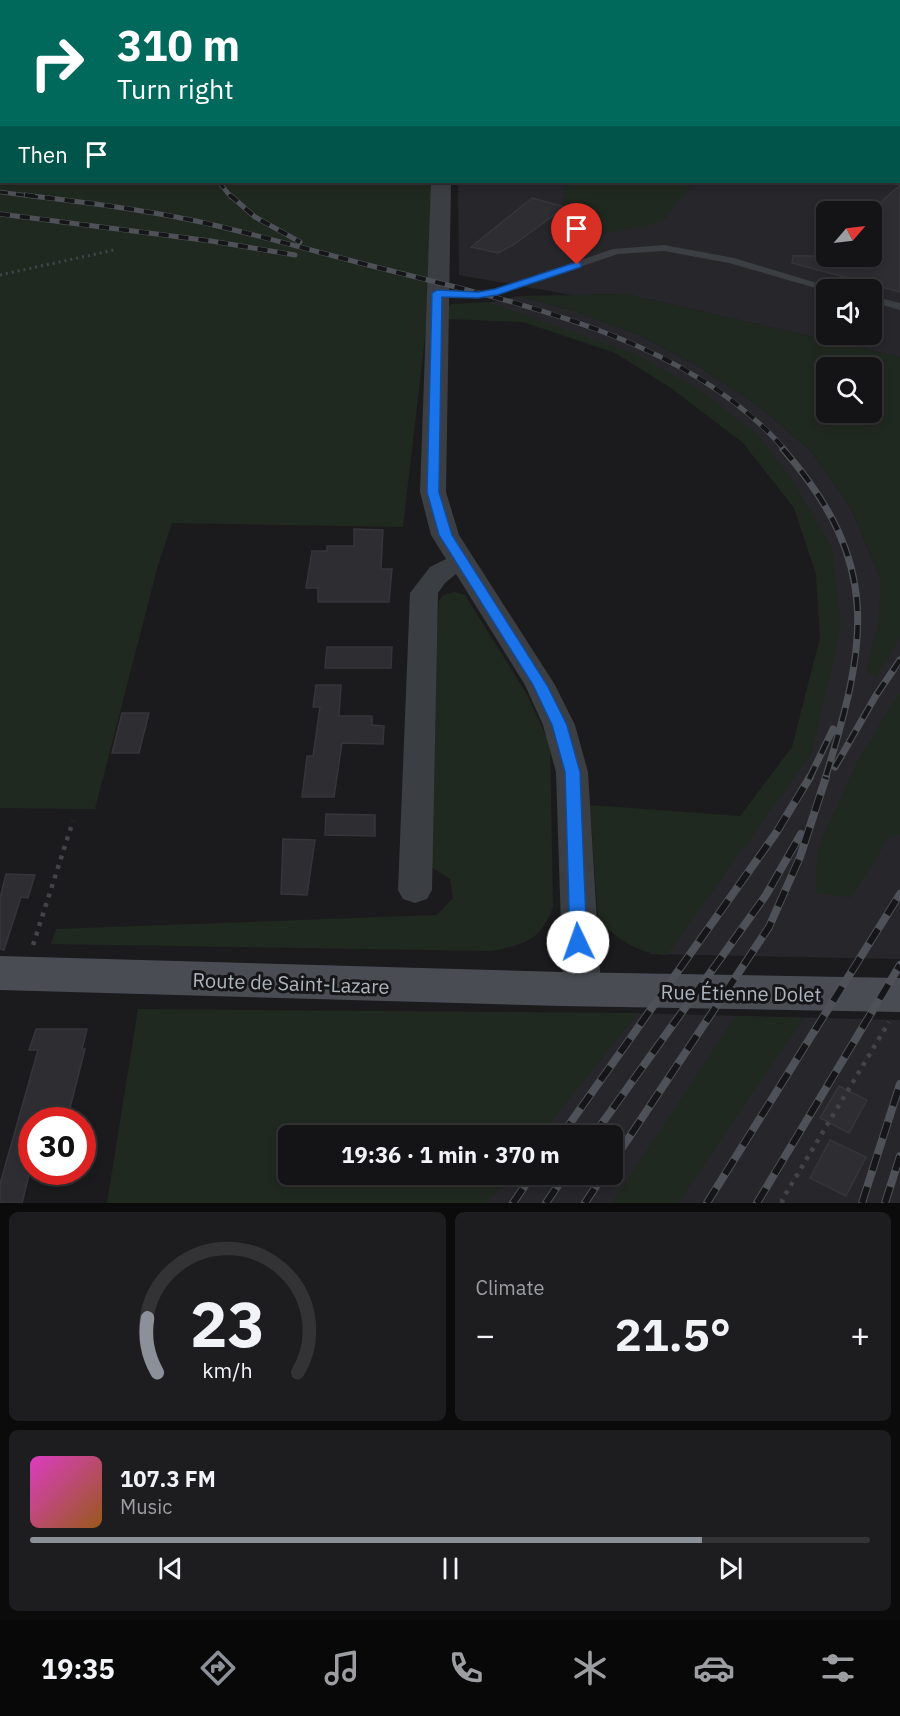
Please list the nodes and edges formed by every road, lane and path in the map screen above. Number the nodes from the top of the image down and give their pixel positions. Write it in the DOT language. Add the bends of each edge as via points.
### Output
graph roads {
  1 [pos="441,183"];
  2 [pos="114,250"];
  3 [pos="0,275"];
  4 [pos="816,285"];
  5 [pos="437,293"];
  6 [pos="882,302"];
  7 [pos="900,307"];
  8 [pos="463,563"];
  9 [pos="73,821"];
  10 [pos="415,890"];
  11 [pos="12,974"];
  12 [pos="582,988"];
  13 [pos="897,1004"];
  14 [pos="783,1203"];
  1 -- 5 [label="street"];
  2 -- 3 [label="path"];
  4 -- 5 [label="lane" via="730,260 664,248 617,251 497,292"];
  5 -- 8 [label="street" via="433,492 445,535"];
  6 -- 7 [label="lane"];
  8 -- 10 [label="street" via="434,575 424,593"];
  8 -- 12 [label="street" via="540,685 559,725 570,762"];
  9 -- 11 [label="path"];
  11 -- 12 [label="main road, Route de Saint-Lazare"];
  12 -- 13 [label="main road, Rue Étienne Dolet"];
  13 -- 14 [label="path"];
}
